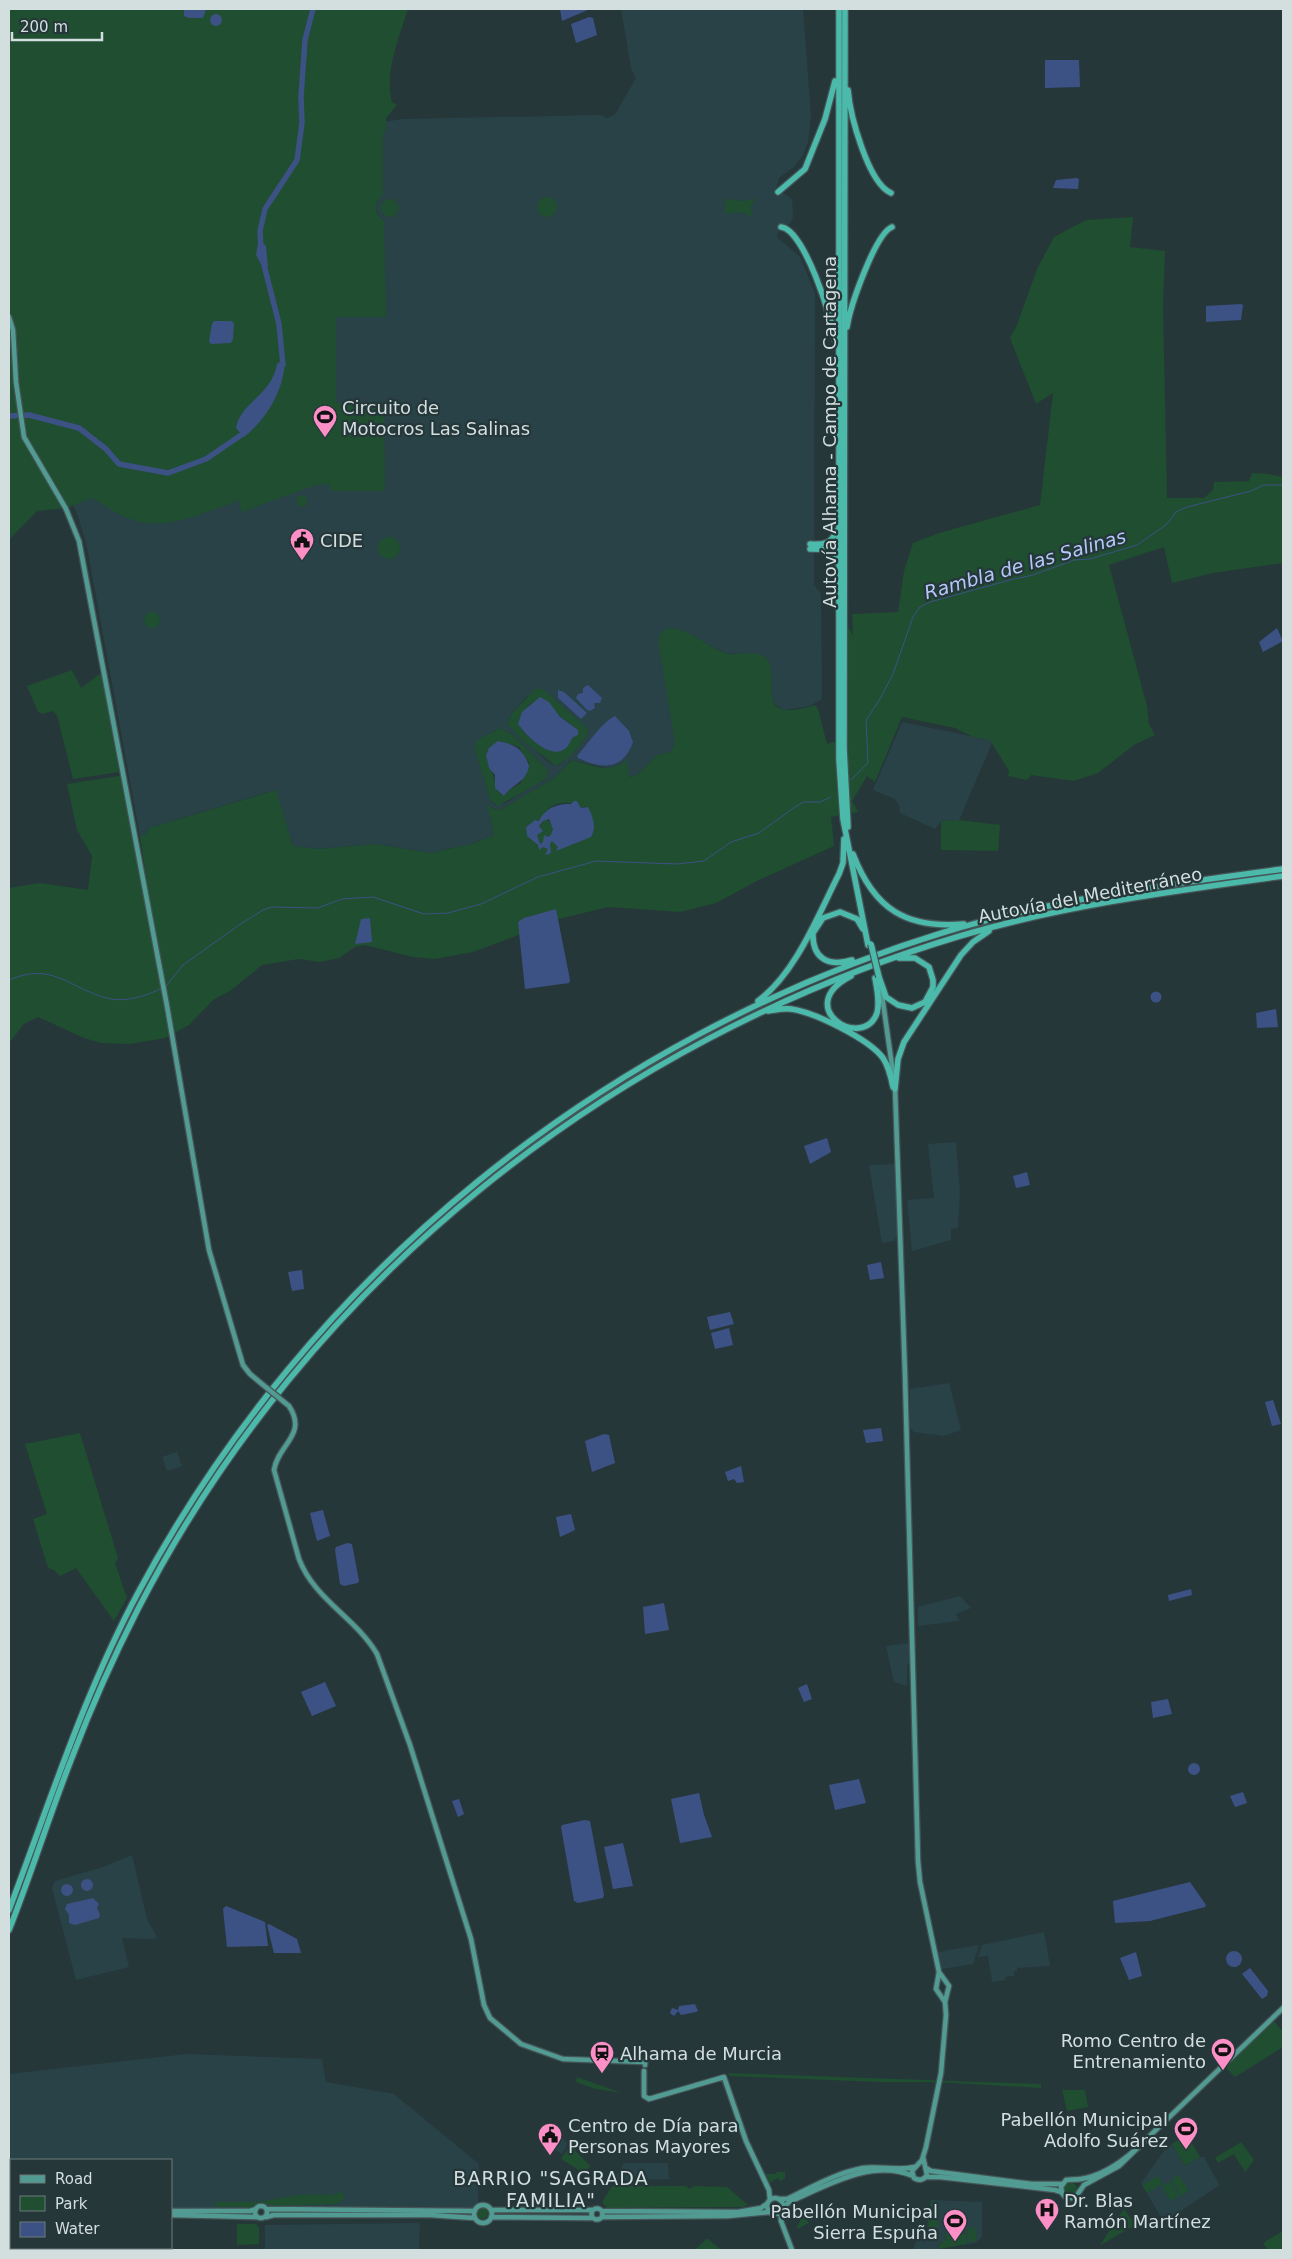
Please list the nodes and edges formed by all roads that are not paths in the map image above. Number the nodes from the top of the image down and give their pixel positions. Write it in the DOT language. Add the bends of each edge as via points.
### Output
graph roads {
  1 [pos="839,9"];
  2 [pos="844,9"];
  3 [pos="838,57"];
  4 [pos="844,76"];
  5 [pos="778,192"];
  6 [pos="891,193"];
  7 [pos="892,226"];
  8 [pos="781,227"];
  9 [pos="9,317"];
  10 [pos="844,354"];
  11 [pos="838,385"];
  12 [pos="838,484"];
  13 [pos="838,574"];
  14 [pos="843,819"];
  15 [pos="853,854"];
  16 [pos="1283,869"];
  17 [pos="1283,876"];
  18 [pos="1040,907"];
  19 [pos="1036,917"];
  20 [pos="964,924"];
  21 [pos="989,931"];
  22 [pos="870,945"];
  23 [pos="899,958"];
  24 [pos="854,974"];
  25 [pos="877,978"];
  26 [pos="748,1009"];
  27 [pos="768,1011"];
  28 [pos="672,1058"];
  29 [pos="894,1089"];
  30 [pos="9,1910"];
  31 [pos="9,1930"];
  32 [pos="939,1972"];
  33 [pos="944,1981"];
  34 [pos="938,1982"];
  35 [pos="947,1993"];
  36 [pos="941,1994"];
  37 [pos="945,2002"];
  38 [pos="1283,2008"];
  39 [pos="1147,2139"];
  40 [pos="923,2156"];
  41 [pos="916,2166"];
  42 [pos="925,2168"];
  43 [pos="913,2176"];
  44 [pos="926,2177"];
  45 [pos="1074,2180"];
  46 [pos="1062,2184"];
  47 [pos="1080,2189"];
  48 [pos="769,2190"];
  49 [pos="1061,2192"];
  50 [pos="778,2198"];
  51 [pos="769,2202"];
  52 [pos="256,2209"];
  53 [pos="267,2209"];
  54 [pos="491,2210"];
  55 [pos="593,2210"];
  56 [pos="782,2210"];
  57 [pos="172,2211"];
  58 [pos="475,2211"];
  59 [pos="773,2213"];
  60 [pos="602,2214"];
  61 [pos="172,2215"];
  62 [pos="257,2217"];
  63 [pos="266,2217"];
  64 [pos="491,2217"];
  65 [pos="476,2218"];
  66 [pos="593,2218"];
  67 [pos="781,2221"];
  68 [pos="792,2250"];
  1 -- 3 [label="highway, Autovía Alhama - Campo de Cartagena"];
  2 -- 4 [label="highway, Autovía Alhama - Campo de Cartagena"];
  3 -- 5 [label="highway" via="829,107 805,169"];
  3 -- 11 [label="highway, Autovía Alhama - Campo de Cartagena"];
  4 -- 6 [label="highway" via="852,119 865,154 878,183"];
  4 -- 10 [label="highway, Autovía Alhama - Campo de Cartagena"];
  7 -- 10 [label="highway" via="882,236 858,286"];
  8 -- 11 [label="highway" via="787,228 799,240 830,315"];
  9 -- 48 [label="main road, bridge" via="23,434 66,509 79,541 209,1250 243,1366 289,1406 296,1419 294,1432 278,1457 274,1470 299,1559 312,1584 358,1628 377,1654 410,1745 471,1939 485,2008 490,2018 521,2044 563,2059 645,2062 644,2098 724,2078 746,2141"];
  10 -- 15 [label="highway, Autovía Alhama - Campo de Cartagena" via="844,748 846,817"];
  11 -- 12 [label="highway, Autovía Alhama - Campo de Cartagena"];
  12 -- 13 [label="highway, Autovía Alhama - Campo de Cartagena"];
  12 -- 13 [label="highway" via="833,539 810,547 831,552"];
  13 -- 14 [label="highway, Autovía Alhama - Campo de Cartagena" via="839,760"];
  14 -- 22 [label="highway"];
  14 -- 26 [label="highway" via="840,874 804,944 780,980 773,990"];
  15 -- 20 [label="highway" via="872,891 900,915 930,925"];
  15 -- 22 [label="highway"];
  16 -- 18 [label="highway, Autovía del Mediterráneo"];
  17 -- 19 [label="highway, Autovía del Mediterráneo" via="1141,897"];
  18 -- 20 [label="highway"];
  18 -- 26 [label="highway, Autovía del Mediterráneo" via="946,932 880,954"];
  19 -- 21 [label="highway"];
  19 -- 28 [label="highway, Autovía del Mediterráneo" via="964,935 844,975 750,1016"];
  20 -- 22 [label="highway" via="835,964 816,951 814,933 823,918 840,912 857,920"];
  21 -- 23 [label="highway"];
  21 -- 29 [label="highway" via="961,955 904,1042"];
  22 -- 25 [label="highway, bridge"];
  23 -- 24 [label="highway"];
  23 -- 25 [label="highway" via="915,958 928,968 933,980 925,1002 912,1008 898,1005 886,997"];
  24 -- 25 [label="highway" via="833,987 827,1001 834,1020 848,1028 862,1027 874,1018 878,1004"];
  24 -- 27 [label="highway"];
  25 -- 29 [label="main road"];
  26 -- 30 [label="highway, Autovía del Mediterráneo" via="621,1078 495,1166 373,1275 276,1383 196,1495 127,1613 77,1724"];
  27 -- 28 [label="highway"];
  27 -- 29 [label="highway" via="784,1008 803,1011 861,1039 887,1064"];
  28 -- 31 [label="highway, Autovía del Mediterráneo" via="571,1120 460,1205 358,1302 270,1404 196,1509 129,1628 75,1749"];
  29 -- 32 [label="main road" via="918,1861"];
  32 -- 33 [label="main road"];
  32 -- 34 [label="main road"];
  33 -- 34 [label="main road"];
  33 -- 35 [label="main road" via="949,1986"];
  34 -- 36 [label="main road" via="936,1989"];
  35 -- 36 [label="main road"];
  35 -- 37 [label="main road"];
  36 -- 37 [label="main road"];
  37 -- 40 [label="main road" via="941,2073"];
  38 -- 39 [label="main road"];
  39 -- 45 [label="main road" via="1116,2164"];
  39 -- 47 [label="main road" via="1119,2166"];
  40 -- 41 [label="main road"];
  40 -- 42 [label="main road"];
  41 -- 42 [label="main road"];
  41 -- 43 [label="main road"];
  41 -- 50 [label="main road" via="880,2166 852,2171 786,2199"];
  42 -- 44 [label="main road"];
  42 -- 46 [label="main road" via="1032,2184"];
  43 -- 44 [label="main road" via="919,2180"];
  43 -- 56 [label="main road" via="882,2171 856,2174 789,2202"];
  44 -- 49 [label="main road"];
  45 -- 46 [label="main road" via="1068,2179"];
  45 -- 47 [label="main road"];
  46 -- 49 [label="main road"];
  47 -- 49 [label="main road" via="1072,2198 1066,2198"];
  48 -- 50 [label="main road"];
  48 -- 51 [label="main road"];
  50 -- 51 [label="main road"];
  50 -- 56 [label="main road" via="783,2203"];
  51 -- 59 [label="main road"];
  51 -- 60 [label="main road" via="761,2208 738,2212"];
  52 -- 53 [label="main road" via="262,2206"];
  52 -- 57 [label="main road"];
  52 -- 62 [label="main road"];
  53 -- 58 [label="main road"];
  53 -- 63 [label="main road"];
  54 -- 55 [label="main road"];
  54 -- 58 [label="main road" via="481,2205"];
  54 -- 64 [label="main road"];
  55 -- 60 [label="main road" via="597,2208"];
  55 -- 66 [label="main road"];
  56 -- 59 [label="main road"];
  56 -- 67 [label="main road"];
  58 -- 65 [label="main road"];
  59 -- 60 [label="main road" via="728,2216"];
  59 -- 67 [label="main road"];
  60 -- 66 [label="main road" via="597,2220"];
  61 -- 62 [label="main road"];
  62 -- 63 [label="main road"];
  63 -- 65 [label="main road" via="430,2215"];
  64 -- 65 [label="main road" via="482,2222"];
  64 -- 66 [label="main road"];
  67 -- 68 [label="main road"];
}
